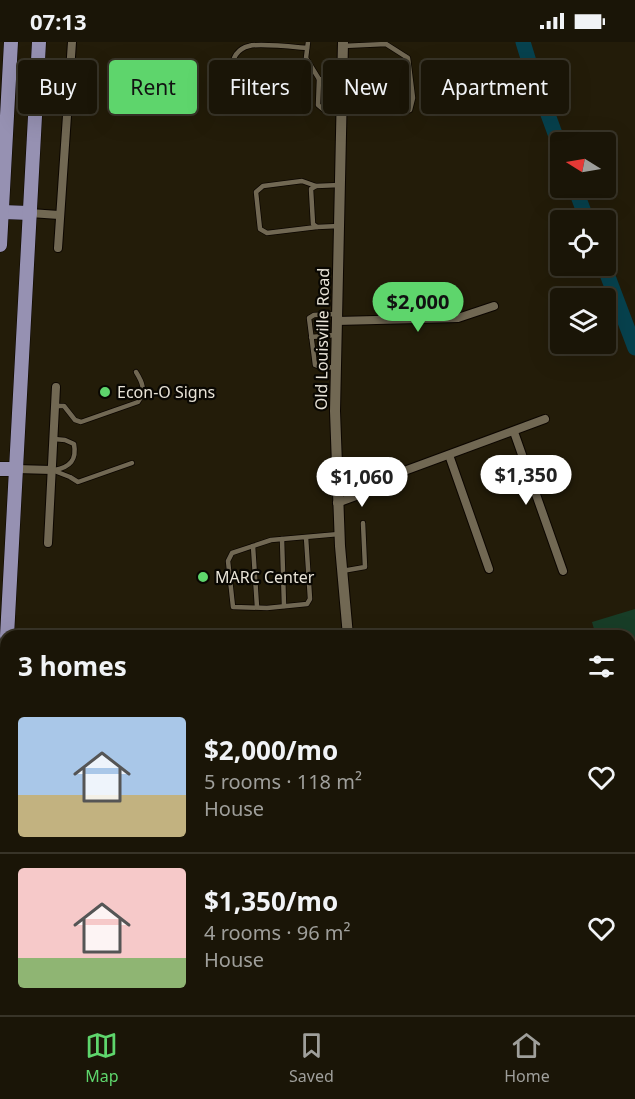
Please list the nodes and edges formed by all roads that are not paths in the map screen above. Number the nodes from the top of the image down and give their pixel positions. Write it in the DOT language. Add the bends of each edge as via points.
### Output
graph roads {
  1 [pos="11,42"];
  2 [pos="39,42"];
  3 [pos="72,42"];
  4 [pos="343,44"];
  5 [pos="308,45"];
  6 [pos="232,60"];
  7 [pos="343,60"];
  8 [pos="408,60"];
  9 [pos="409,66"];
  10 [pos="319,79"];
  11 [pos="323,79"];
  12 [pos="323,109"];
  13 [pos="409,110"];
  14 [pos="342,114"];
  15 [pos="340,185"];
  16 [pos="316,186"];
  17 [pos="2,212"];
  18 [pos="30,213"];
  19 [pos="59,215"];
  20 [pos="339,226"];
  21 [pos="317,227"];
  22 [pos="0,245"];
  23 [pos="58,248"];
  24 [pos="494,306"];
  25 [pos="336,317"];
  26 [pos="336,335"];
  27 [pos="311,337"];
  28 [pos="335,367"];
  29 [pos="136,372"];
  30 [pos="56,387"];
  31 [pos="55,406"];
  32 [pos="545,419"];
  33 [pos="514,432"];
  34 [pos="53,439"];
  35 [pos="449,455"];
  36 [pos="132,463"];
  37 [pos="0,469"];
  38 [pos="16,469"];
  39 [pos="52,471"];
  40 [pos="337,472"];
  41 [pos="369,484"];
  42 [pos="338,503"];
  43 [pos="363,523"];
  44 [pos="339,534"];
  45 [pos="306,537"];
  46 [pos="282,539"];
  47 [pos="48,543"];
  48 [pos="253,546"];
  49 [pos="489,569"];
  50 [pos="342,571"];
  51 [pos="563,571"];
  52 [pos="284,606"];
  53 [pos="257,608"];
  54 [pos="8,630"];
  55 [pos="347,630"];
  1 -- 17 [label="main road"];
  2 -- 18 [label="main road"];
  3 -- 19 [label="street"];
  4 -- 7 [label="street, Old Louisville Road"];
  4 -- 8 [label="lane" via="386,44"];
  5 -- 6 [label="lane" via="249,46"];
  5 -- 10 [label="lane" via="306,58"];
  9 -- 13 [label="lane" via="413,98"];
  10 -- 11 [label="lane"];
  10 -- 12 [label="lane" via="318,105"];
  14 -- 15 [label="street, Old Louisville Road"];
  15 -- 16 [label="lane"];
  15 -- 20 [label="street, Old Louisville Road"];
  16 -- 21 [label="lane" via="310,189 313,224"];
  16 -- 21 [label="lane" via="302,181 263,186 256,192 260,229 267,233"];
  17 -- 18 [label="main road"];
  17 -- 22 [label="main road"];
  18 -- 19 [label="street"];
  18 -- 38 [label="main road"];
  19 -- 23 [label="street"];
  20 -- 21 [label="lane"];
  20 -- 25 [label="street, Old Louisville Road"];
  24 -- 25 [label="street" via="458,318"];
  25 -- 26 [label="street, Old Louisville Road"];
  25 -- 27 [label="lane" via="309,318"];
  26 -- 27 [label="lane"];
  26 -- 28 [label="street, Old Louisville Road"];
  27 -- 28 [label="lane" via="315,365"];
  28 -- 40 [label="street, Old Louisville Road"];
  29 -- 31 [label="lane" via="143,384 143,396 138,402 81,422 64,406"];
  30 -- 31 [label="street"];
  31 -- 34 [label="street"];
  32 -- 33 [label="street"];
  33 -- 35 [label="street"];
  33 -- 51 [label="street"];
  34 -- 39 [label="street"];
  34 -- 39 [label="lane" via="74,444 76,453 73,462"];
  35 -- 41 [label="street"];
  35 -- 49 [label="street"];
  36 -- 39 [label="lane" via="78,483"];
  37 -- 38 [label="main road"];
  38 -- 39 [label="street"];
  38 -- 54 [label="main road"];
  39 -- 47 [label="street"];
  40 -- 41 [label="street" via="361,477"];
  40 -- 42 [label="street, Old Louisville Road"];
  41 -- 42 [label="street" via="356,496"];
  42 -- 44 [label="street, Old Louisville Road"];
  43 -- 50 [label="lane" via="365,567"];
  44 -- 45 [label="lane"];
  44 -- 50 [label="street, Old Louisville Road"];
  45 -- 46 [label="lane"];
  45 -- 52 [label="lane" via="310,599 307,604"];
  46 -- 48 [label="lane"];
  46 -- 52 [label="lane"];
  48 -- 53 [label="lane"];
  48 -- 53 [label="lane" via="232,553 228,561 232,607"];
  50 -- 55 [label="street, Old Louisville Road"];
  52 -- 53 [label="lane"];
}
